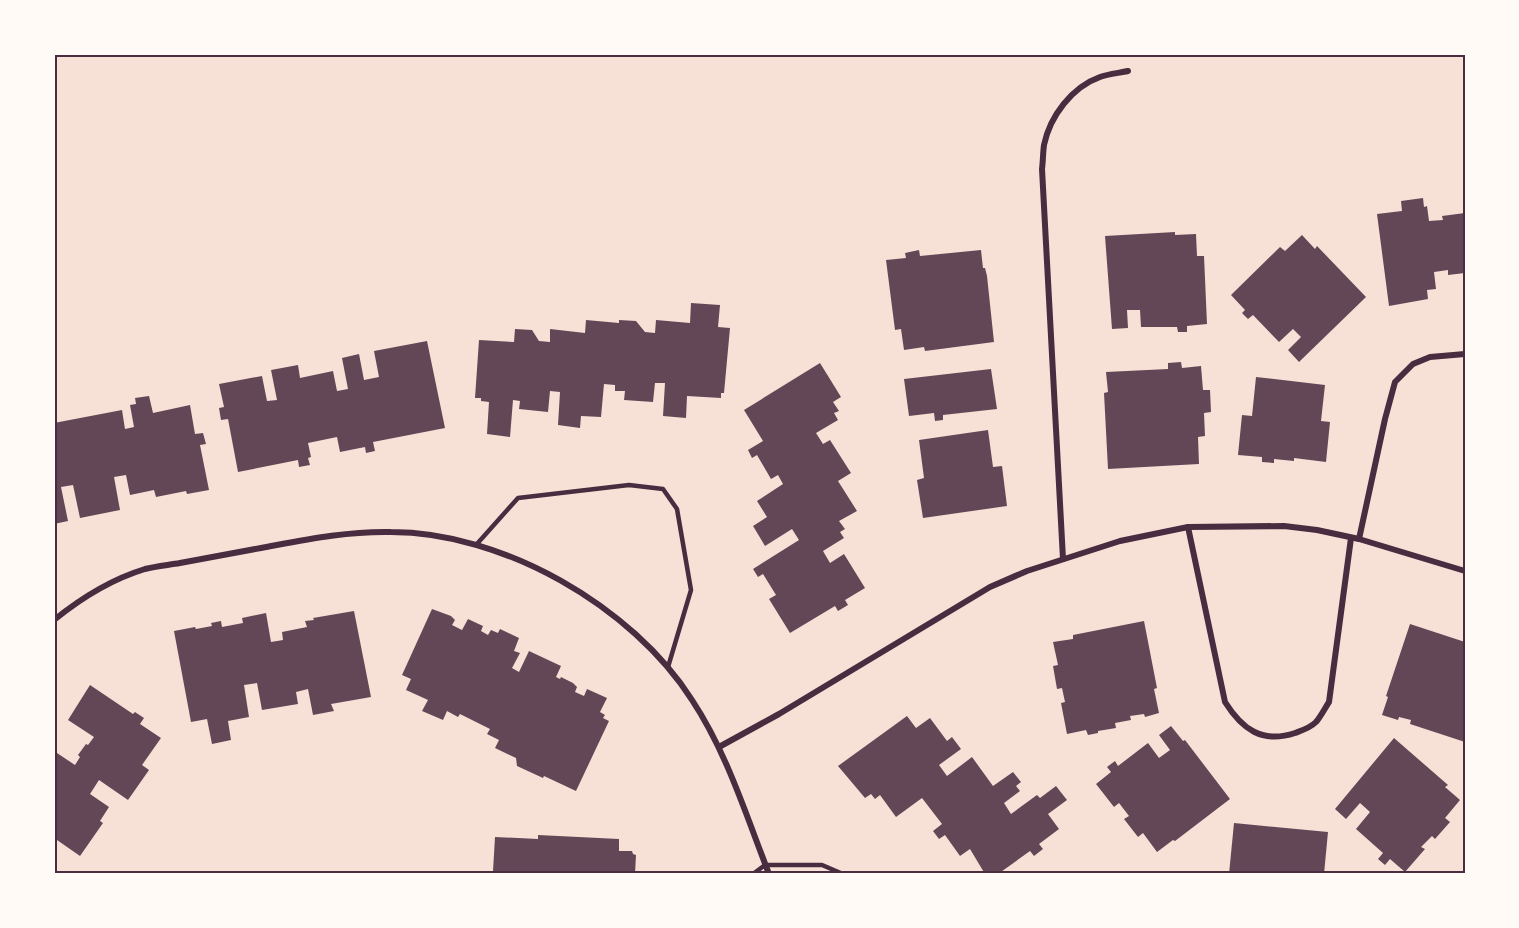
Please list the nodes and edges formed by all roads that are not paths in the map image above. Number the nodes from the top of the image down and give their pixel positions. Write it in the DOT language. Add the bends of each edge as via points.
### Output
graph roads {
  1 [pos="1128,71"];
  2 [pos="1465,354"];
  3 [pos="1188,527"];
  4 [pos="1351,538"];
  5 [pos="1359,539"];
  6 [pos="476,545"];
  7 [pos="1063,559"];
  8 [pos="1465,571"];
  9 [pos="54,620"];
  10 [pos="668,667"];
  11 [pos="719,747"];
  12 [pos="765,865"];
  13 [pos="753,874"];
  14 [pos="769,874"];
  15 [pos="843,874"];
  1 -- 7 [label="street" via="1101,76 1073,93 1054,117 1044,144 1042,169"];
  2 -- 5 [label="street" via="1431,357 1413,364 1395,382"];
  3 -- 4 [label="street" via="1284,526"];
  3 -- 4 [label="street" via="1225,702 1236,719 1257,734 1271,738 1306,729 1329,702"];
  3 -- 7 [label="street" via="1120,541"];
  4 -- 5 [label="street"];
  5 -- 8 [label="street"];
  6 -- 9 [label="street" via="441,536 339,533 145,569 104,586"];
  6 -- 10 [label="street" via="533,565 585,595 622,623"];
  6 -- 10 [label="lane" via="518,498 629,485 663,489 677,509 691,590"];
  7 -- 11 [label="street" via="990,587"];
  10 -- 11 [label="street" via="692,699"];
  11 -- 12 [label="street"];
  12 -- 13 [label="lane"];
  12 -- 14 [label="street"];
  12 -- 15 [label="lane" via="822,865"];
}
